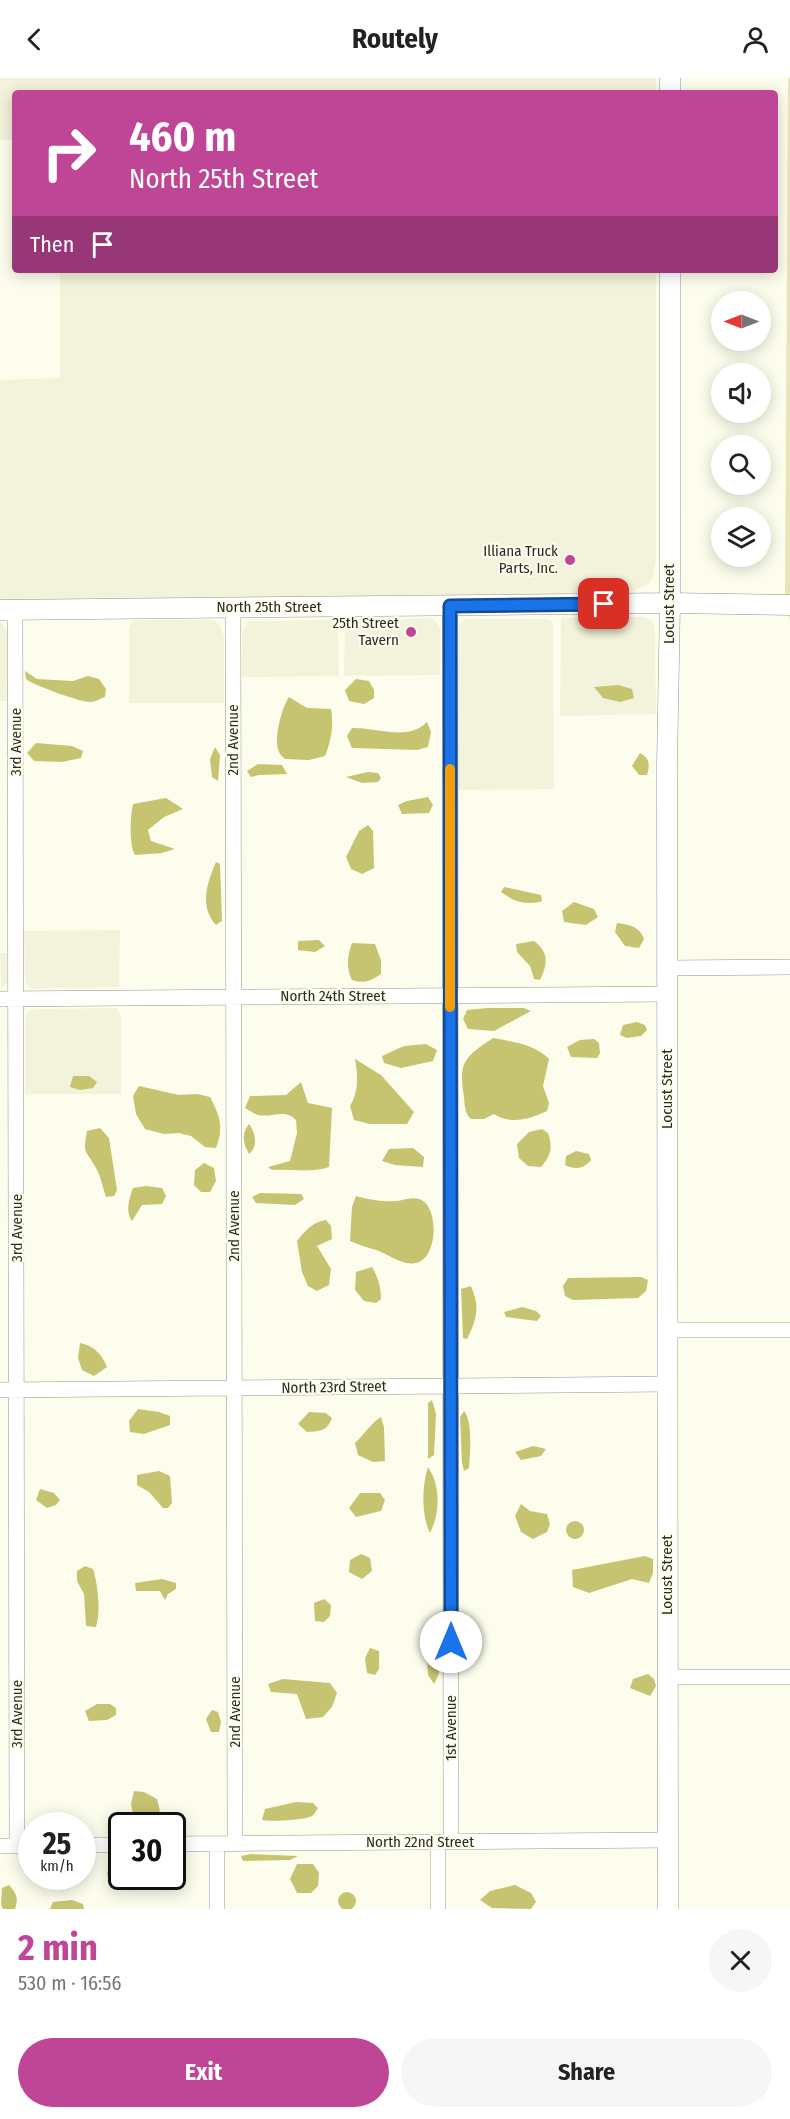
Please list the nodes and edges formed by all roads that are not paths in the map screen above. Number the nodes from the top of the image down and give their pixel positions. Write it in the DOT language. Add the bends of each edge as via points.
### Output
graph roads {
  1 [pos="670,273"];
  2 [pos="670,603"];
  3 [pos="790,604"];
  4 [pos="450,606"];
  5 [pos="233,608"];
  6 [pos="8,610"];
  7 [pos="790,967"];
  8 [pos="667,968"];
  9 [pos="667,994"];
  10 [pos="450,996"];
  11 [pos="233,997"];
  12 [pos="0,999"];
  13 [pos="16,999"];
  14 [pos="667,1330"];
  15 [pos="790,1330"];
  16 [pos="667,1384"];
  17 [pos="451,1386"];
  18 [pos="234,1388"];
  19 [pos="0,1390"];
  20 [pos="17,1390"];
  21 [pos="668,1677"];
  22 [pos="790,1677"];
  23 [pos="23,1812"];
  24 [pos="668,1840"];
  25 [pos="444,1842"];
  26 [pos="186,1844"];
  27 [pos="217,1844"];
  28 [pos="235,1844"];
  29 [pos="0,1846"];
  30 [pos="18,1846"];
  31 [pos="217,1909"];
  32 [pos="438,1909"];
  33 [pos="668,1909"];
  1 -- 2 [label="street, Locust Street"];
  2 -- 3 [label="street, North 25th Street"];
  2 -- 4 [label="street, North 25th Street"];
  2 -- 8 [label="street, Locust Street"];
  4 -- 5 [label="street, North 25th Street"];
  4 -- 10 [label="street, 1st Avenue"];
  5 -- 6 [label="street, North 25th Street"];
  5 -- 11 [label="street, 2nd Avenue"];
  6 -- 13 [label="street, 3rd Avenue"];
  7 -- 8 [label="street"];
  8 -- 9 [label="street, Locust Street"];
  9 -- 10 [label="street, North 24th Street"];
  9 -- 14 [label="street, Locust Street"];
  10 -- 11 [label="street, North 24th Street"];
  10 -- 17 [label="street, 1st Avenue"];
  11 -- 13 [label="street, North 24th Street"];
  11 -- 18 [label="street, 2nd Avenue"];
  12 -- 13 [label="street, North 24th Street"];
  13 -- 20 [label="street, 3rd Avenue"];
  14 -- 15 [label="street"];
  14 -- 16 [label="street, Locust Street"];
  16 -- 17 [label="street, North 23rd Street"];
  16 -- 21 [label="street, Locust Street"];
  17 -- 18 [label="street, North 23rd Street"];
  17 -- 25 [label="street, 1st Avenue"];
  18 -- 20 [label="street, North 23rd Street"];
  18 -- 28 [label="street, 2nd Avenue"];
  19 -- 20 [label="street, North 23rd Street"];
  20 -- 23 [label="street, 3rd Avenue"];
  21 -- 22 [label="street"];
  21 -- 24 [label="street, Locust Street"];
  24 -- 25 [label="street, North 22nd Street"];
  24 -- 33 [label="street, Locust Street"];
  25 -- 28 [label="street, North 22nd Street"];
  25 -- 32 [label="street, 1st Avenue"];
  26 -- 27 [label="street, North 22nd Street"];
  27 -- 28 [label="street, North 22nd Street"];
  27 -- 31 [label="street"];
  29 -- 30 [label="street"];
}
